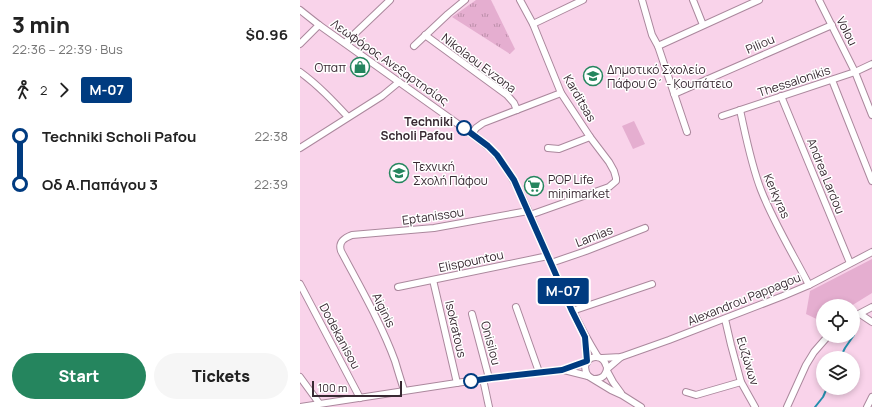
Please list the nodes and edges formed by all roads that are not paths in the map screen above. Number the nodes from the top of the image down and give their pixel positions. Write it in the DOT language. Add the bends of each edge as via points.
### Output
graph roads {
  1 [pos="390,0"];
  2 [pos="465,0"];
  3 [pos="520,0"];
  4 [pos="582,0"];
  5 [pos="642,0"];
  6 [pos="693,0"];
  7 [pos="818,0"];
  8 [pos="756,1"];
  9 [pos="300,10"];
  10 [pos="533,24"];
  11 [pos="319,25"];
  12 [pos="703,25"];
  13 [pos="832,25"];
  14 [pos="425,35"];
  15 [pos="345,43"];
  16 [pos="300,44"];
  17 [pos="414,46"];
  18 [pos="658,46"];
  19 [pos="872,64"];
  20 [pos="300,72"];
  21 [pos="855,72"];
  22 [pos="832,80"];
  23 [pos="399,82"];
  24 [pos="561,94"];
  25 [pos="674,94"];
  26 [pos="781,96"];
  27 [pos="517,110"];
  28 [pos="740,110"];
  29 [pos="872,115"];
  30 [pos="722,116"];
  31 [pos="348,117"];
  32 [pos="687,132"];
  33 [pos="472,134"];
  34 [pos="590,137"];
  35 [pos="300,148"];
  36 [pos="548,148"];
  37 [pos="616,181"];
  38 [pos="872,181"];
  39 [pos="529,213"];
  40 [pos="645,228"];
  41 [pos="342,242"];
  42 [pos="872,252"];
  43 [pos="548,256"];
  44 [pos="551,262"];
  45 [pos="850,263"];
  46 [pos="433,280"];
  47 [pos="300,284"];
  48 [pos="652,284"];
  49 [pos="809,285"];
  50 [pos="398,287"];
  51 [pos="516,307"];
  52 [pos="872,307"];
  53 [pos="572,311"];
  54 [pos="472,314"];
  55 [pos="860,314"];
  56 [pos="725,319"];
  57 [pos="872,322"];
  58 [pos="585,337"];
  59 [pos="822,343"];
  60 [pos="621,357"];
  61 [pos="600,358"];
  62 [pos="587,362"];
  63 [pos="562,370"];
  64 [pos="607,370"];
  65 [pos="539,372"];
  66 [pos="300,377"];
  67 [pos="591,377"];
  68 [pos="486,378"];
  69 [pos="741,382"];
  70 [pos="457,383"];
  71 [pos="404,390"];
  72 [pos="686,392"];
  73 [pos="622,395"];
  74 [pos="872,397"];
  75 [pos="360,398"];
  76 [pos="319,404"];
  77 [pos="300,407"];
  78 [pos="489,407"];
  79 [pos="641,407"];
  80 [pos="754,407"];
  81 [pos="787,407"];
  82 [pos="868,407"];
  1 -- 15 [label="street"];
  2 -- 14 [label="street"];
  3 -- 10 [label="street, Karditsas"];
  4 -- 10 [label="street"];
  5 -- 18 [label="street" via="652,35"];
  6 -- 12 [label="street"];
  7 -- 13 [label="street, Volou"];
  8 -- 12 [label="street"];
  9 -- 11 [label="street, Λεωφόρος Ανεξαρτησίας"];
  10 -- 24 [label="street, Karditsas"];
  11 -- 15 [label="street, Λεωφόρος Ανεξαρτησίας"];
  11 -- 16 [label="street"];
  12 -- 18 [label="street"];
  13 -- 21 [label="street, Volou"];
  13 -- 25 [label="street, Piliou"];
  14 -- 17 [label="street"];
  14 -- 27 [label="street, Nikolaou Evzona" via="507,95"];
  15 -- 23 [label="street, Λεωφόρος Ανεξαρτησίας"];
  18 -- 25 [label="street"];
  19 -- 21 [label="street, Thessalonikis"];
  20 -- 31 [label="street"];
  21 -- 22 [label="street, Thessalonikis"];
  21 -- 29 [label="street, Volou"];
  22 -- 26 [label="street, Thessalonikis"];
  22 -- 38 [label="street"];
  23 -- 31 [label="street"];
  23 -- 33 [label="street, Λεωφόρος Ανεξαρτησίας"];
  24 -- 27 [label="street"];
  24 -- 34 [label="street, Karditsas"];
  25 -- 32 [label="street"];
  26 -- 28 [label="street, Thessalonikis"];
  26 -- 45 [label="street, Andrea Lardou"];
  27 -- 33 [label="street" via="483,123"];
  28 -- 30 [label="street, Thessalonikis"];
  28 -- 49 [label="street, Kerkyras" via="752,164 761,190"];
  31 -- 35 [label="street"];
  33 -- 39 [label="street, Λεωφόρος Ανεξαρτησίας" via="497,155 514,180"];
  34 -- 36 [label="street" via="559,149"];
  34 -- 37 [label="street, Karditsas" via="609,162"];
  37 -- 39 [label="street, Eptanissou" via="609,187"];
  39 -- 41 [label="street, Eptanissou" via="434,228 352,235"];
  39 -- 43 [label="street, Λεωφόρος Ανεξαρτησίας"];
  40 -- 44 [label="street, Lamias"];
  41 -- 71 [label="street, Aiginis" via="340,248 387,342"];
  42 -- 45 [label="street, Alexandrou Pappagou"];
  43 -- 44 [label="street, Λεωφόρος Ανεξαρτησίας"];
  43 -- 46 [label="street, Elispountou"];
  44 -- 53 [label="street, Λεωφόρος Ανεξαρτησίας"];
  45 -- 49 [label="street, Alexandrou Pappagou"];
  46 -- 50 [label="street, Elispountou"];
  46 -- 70 [label="street, Isokratous"];
  47 -- 75 [label="street, Dodekanisou"];
  48 -- 53 [label="street"];
  49 -- 56 [label="street, Alexandrou Pappagou"];
  51 -- 65 [label="street"];
  52 -- 55 [label="street"];
  53 -- 58 [label="street, Λεωφόρος Ανεξαρτησίας"];
  54 -- 68 [label="street, Onisilou"];
  55 -- 57 [label="street"];
  56 -- 60 [label="street, Alexandrou Pappagou"];
  56 -- 69 [label="street, Ευζώνων"];
  58 -- 61 [label="street, Λεωφόρος Ανεξαρτησίας"];
  58 -- 62 [label="street, Λεωφόρος Ανεξαρτησίας"];
  59 -- 81 [label="street" via="806,365"];
  60 -- 61 [label="street, Alexandrou Pappagou"];
  60 -- 64 [label="street, Alexandrou Pappagou"];
  61 -- 62 [label="street" via="593,357"];
  61 -- 64 [label="street" via="606,363"];
  62 -- 63 [label="street"];
  62 -- 67 [label="street" via="586,372"];
  63 -- 65 [label="street"];
  63 -- 67 [label="street"];
  64 -- 67 [label="street" via="601,378"];
  64 -- 73 [label="street"];
  65 -- 68 [label="street"];
  66 -- 76 [label="street"];
  67 -- 73 [label="street"];
  68 -- 70 [label="street"];
  68 -- 78 [label="street, Onisilou"];
  69 -- 72 [label="street" via="696,395"];
  69 -- 80 [label="street, Ευζώνων"];
  70 -- 71 [label="street"];
  71 -- 75 [label="street"];
  73 -- 79 [label="street"];
  74 -- 82 [label="street"];
  75 -- 76 [label="street"];
  76 -- 77 [label="street"];
}
